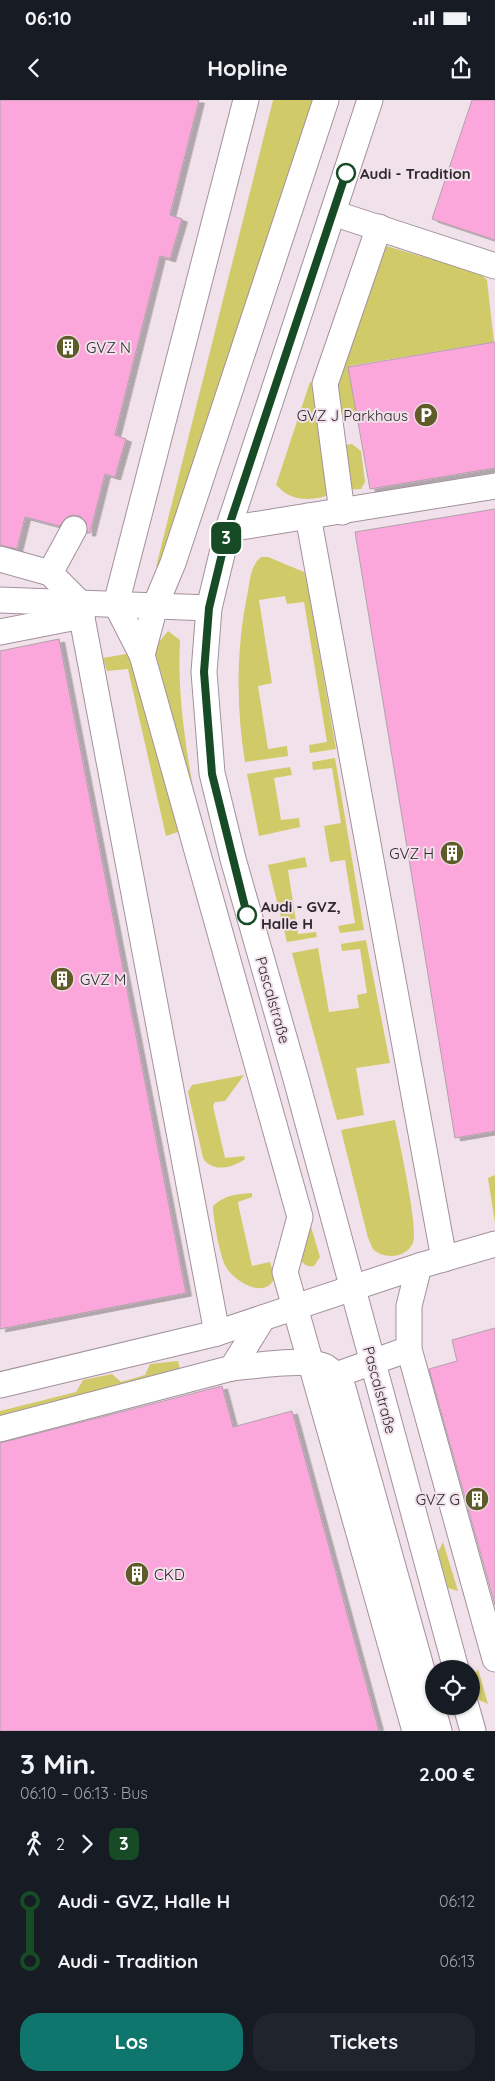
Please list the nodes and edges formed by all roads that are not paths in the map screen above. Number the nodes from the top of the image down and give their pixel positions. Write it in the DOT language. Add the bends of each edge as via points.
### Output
graph roads {
  1 [pos="246,100"];
  2 [pos="326,100"];
  3 [pos="370,100"];
  4 [pos="333,213"];
  5 [pos="379,227"];
  6 [pos="495,266"];
  7 [pos="495,486"];
  8 [pos="342,512"];
  9 [pos="308,516"];
  10 [pos="74,529"];
  11 [pos="228,529"];
  12 [pos="0,559"];
  13 [pos="50,573"];
  14 [pos="0,600"];
  15 [pos="116,604"];
  16 [pos="155,606"];
  17 [pos="209,608"];
  18 [pos="80,609"];
  19 [pos="0,632"];
  20 [pos="142,655"];
  21 [pos="495,1244"];
  22 [pos="444,1259"];
  23 [pos="419,1266"];
  24 [pos="353,1288"];
  25 [pos="295,1307"];
  26 [pos="263,1318"];
  27 [pos="217,1333"];
  28 [pos="409,1349"];
  29 [pos="310,1362"];
  30 [pos="373,1362"];
  31 [pos="232,1368"];
  32 [pos="336,1375"];
  33 [pos="0,1385"];
  34 [pos="0,1429"];
  35 [pos="495,1659"];
  36 [pos="454,1660"];
  37 [pos="469,1715"];
  38 [pos="415,1731"];
  39 [pos="439,1731"];
  40 [pos="473,1731"];
  1 -- 15 [label="street"];
  2 -- 16 [label="street" via="173,563"];
  3 -- 4 [label="street, Pascalstraße"];
  4 -- 5 [label="street"];
  4 -- 11 [label="street, Pascalstraße"];
  5 -- 6 [label="street"];
  5 -- 8 [label="street" via="325,384"];
  7 -- 8 [label="street"];
  8 -- 9 [label="street"];
  9 -- 11 [label="street"];
  9 -- 22 [label="street"];
  10 -- 13 [label="street"];
  11 -- 17 [label="street, Pascalstraße"];
  12 -- 13 [label="street"];
  13 -- 18 [label="street"];
  14 -- 18 [label="street"];
  15 -- 16 [label="street"];
  15 -- 18 [label="street"];
  15 -- 20 [label="street"];
  16 -- 17 [label="street"];
  16 -- 20 [label="street"];
  17 -- 24 [label="street, Pascalstraße" via="204,672 212,774 248,915"];
  18 -- 19 [label="street"];
  18 -- 27 [label="street"];
  20 -- 25 [label="street" via="300,1217 285,1272"];
  21 -- 22 [label="street"];
  22 -- 23 [label="street"];
  23 -- 24 [label="street"];
  23 -- 28 [label="street" via="409,1306"];
  24 -- 25 [label="street"];
  24 -- 30 [label="street, Pascalstraße"];
  25 -- 26 [label="street"];
  25 -- 29 [label="street"];
  26 -- 27 [label="street"];
  26 -- 31 [label="street"];
  27 -- 33 [label="street"];
  28 -- 30 [label="street"];
  28 -- 35 [label="street"];
  29 -- 31 [label="street"];
  29 -- 32 [label="street"];
  29 -- 38 [label="street"];
  30 -- 32 [label="street"];
  30 -- 36 [label="street, Pascalstraße"];
  31 -- 34 [label="street"];
  32 -- 39 [label="street" via="343,1388"];
  37 -- 40 [label="street"];
}
